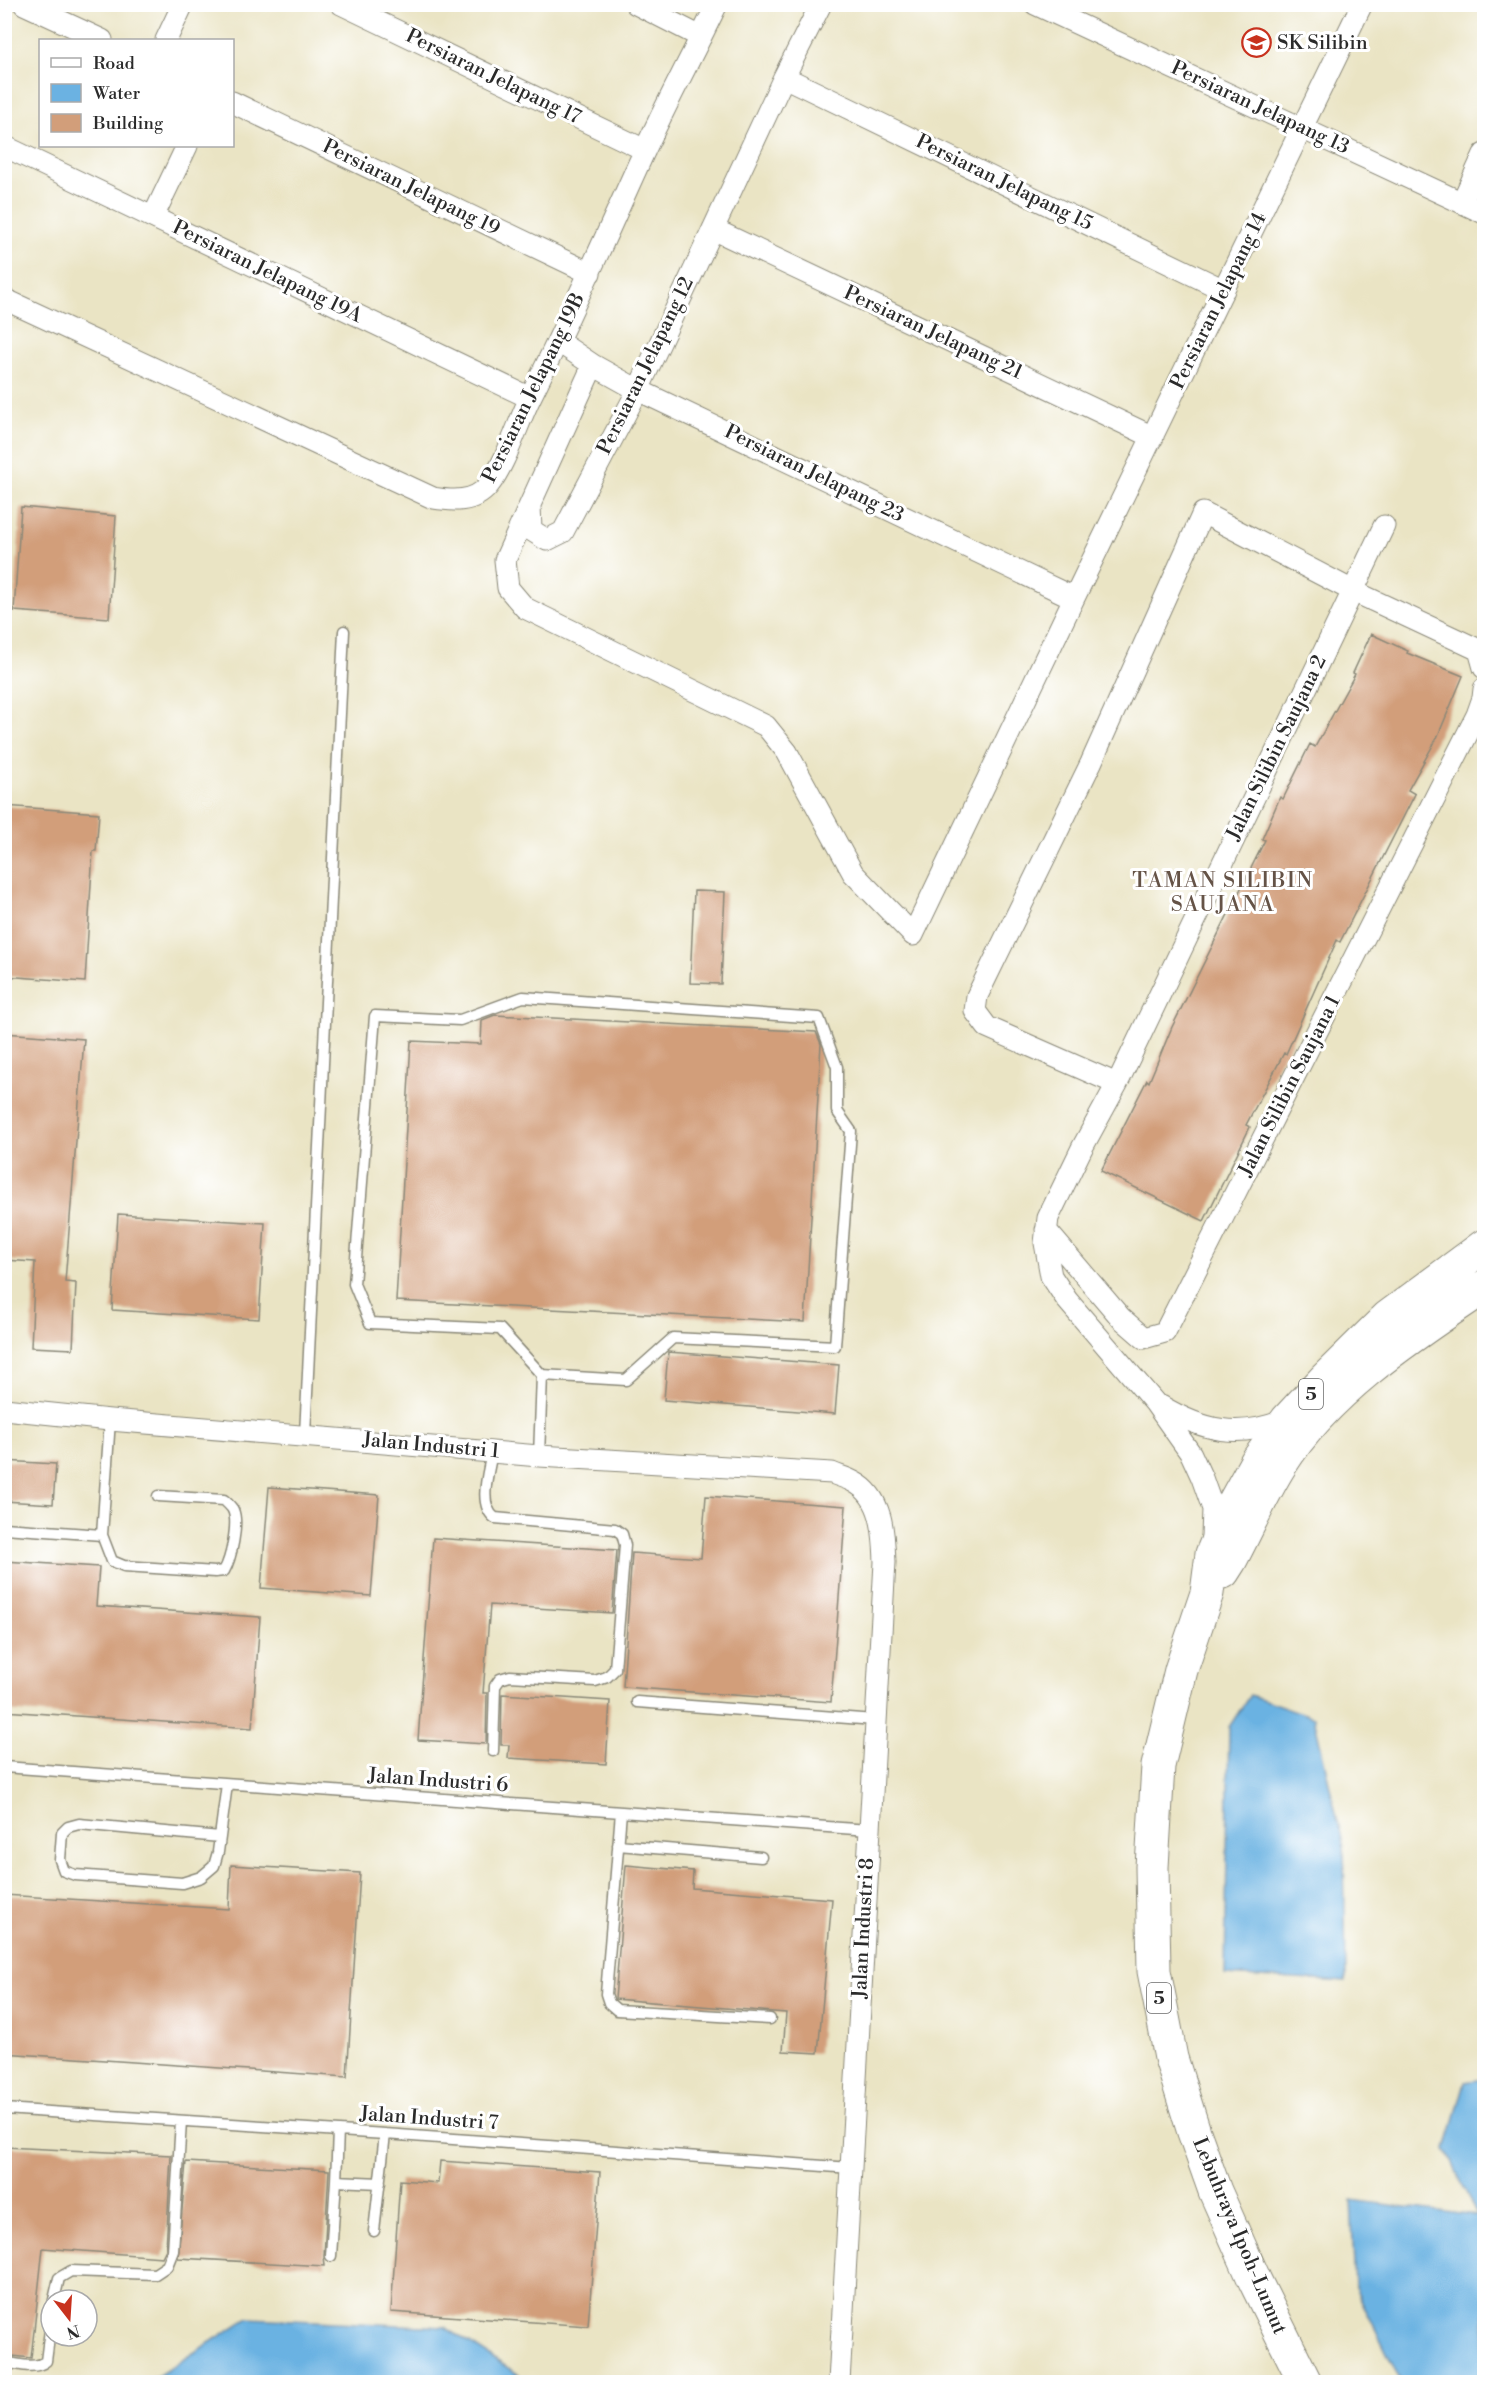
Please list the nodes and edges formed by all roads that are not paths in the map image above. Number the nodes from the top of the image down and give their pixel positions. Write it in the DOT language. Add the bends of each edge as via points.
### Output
graph roads {
  1 [pos="24,4"];
  2 [pos="183,4"];
  3 [pos="341,4"];
  4 [pos="636,4"];
  5 [pos="717,4"];
  6 [pos="821,4"];
  7 [pos="1035,4"];
  8 [pos="1362,4"];
  9 [pos="701,37"];
  10 [pos="100,39"];
  11 [pos="166,39"];
  12 [pos="784,77"];
  13 [pos="234,103"];
  14 [pos="1303,128"];
  15 [pos="4,146"];
  16 [pos="187,147"];
  17 [pos="645,150"];
  18 [pos="1485,154"];
  19 [pos="1462,202"];
  20 [pos="1485,213"];
  21 [pos="153,217"];
  22 [pos="713,229"];
  23 [pos="590,273"];
  24 [pos="1224,290"];
  25 [pos="4,299"];
  26 [pos="559,342"];
  27 [pos="593,365"];
  28 [pos="638,390"];
  29 [pos="530,398"];
  30 [pos="1153,436"];
  31 [pos="530,502"];
  32 [pos="1384,526"];
  33 [pos="1353,591"];
  34 [pos="1074,598"];
  35 [pos="344,631"];
  36 [pos="1485,668"];
  37 [pos="1485,689"];
  38 [pos="1117,1084"];
  39 [pos="1046,1230"];
  40 [pos="1485,1246"];
  41 [pos="1485,1287"];
  42 [pos="542,1375"];
  43 [pos="1155,1403"];
  44 [pos="4,1409"];
  45 [pos="110,1420"];
  46 [pos="1287,1420"];
  47 [pos="305,1435"];
  48 [pos="492,1452"];
  49 [pos="539,1456"];
  50 [pos="856,1482"];
  51 [pos="158,1496"];
  52 [pos="4,1528"];
  53 [pos="102,1535"];
  54 [pos="1212,1554"];
  55 [pos="1207,1593"];
  56 [pos="637,1702"];
  57 [pos="875,1720"];
  58 [pos="493,1751"];
  59 [pos="4,1767"];
  60 [pos="227,1784"];
  61 [pos="621,1812"];
  62 [pos="869,1830"];
  63 [pos="220,1837"];
  64 [pos="618,1845"];
  65 [pos="761,1857"];
  66 [pos="770,2019"];
  67 [pos="4,2109"];
  68 [pos="181,2121"];
  69 [pos="338,2131"];
  70 [pos="385,2134"];
  71 [pos="851,2168"];
  72 [pos="336,2181"];
  73 [pos="380,2183"];
  74 [pos="374,2231"];
  75 [pos="331,2256"];
  76 [pos="56,2288"];
  77 [pos="48,2348"];
  78 [pos="4,2362"];
  79 [pos="839,2382"];
  80 [pos="1305,2382"];
  1 -- 10 [label="street"];
  2 -- 11 [label="street"];
  3 -- 17 [label="street, Persiaran Jelapang 17"];
  4 -- 9 [label="street"];
  5 -- 9 [label="street, Persiaran Jelapang 19B"];
  6 -- 12 [label="street, Persiaran Jelapang 12"];
  7 -- 14 [label="street, Persiaran Jelapang 13"];
  8 -- 14 [label="street, Persiaran Jelapang 14"];
  9 -- 17 [label="street, Persiaran Jelapang 19B"];
  12 -- 22 [label="street, Persiaran Jelapang 12"];
  12 -- 24 [label="street, Persiaran Jelapang 15"];
  13 -- 23 [label="street, Persiaran Jelapang 19"];
  14 -- 19 [label="street, Persiaran Jelapang 13"];
  14 -- 24 [label="street, Persiaran Jelapang 14"];
  15 -- 21 [label="street, Persiaran Jelapang 19A"];
  16 -- 21 [label="street"];
  17 -- 23 [label="street, Persiaran Jelapang 19B"];
  18 -- 19 [label="street"];
  19 -- 20 [label="street, Persiaran Jelapang 13"];
  21 -- 29 [label="street, Persiaran Jelapang 19A"];
  22 -- 28 [label="street, Persiaran Jelapang 12"];
  22 -- 30 [label="street, Persiaran Jelapang 21"];
  23 -- 26 [label="street, Persiaran Jelapang 19B"];
  24 -- 30 [label="street, Persiaran Jelapang 14"];
  25 -- 29 [label="street, Persiaran Jelapang 19B" via="433,498 454,501 474,497 487,488"];
  26 -- 27 [label="street, Persiaran Jelapang 23"];
  26 -- 29 [label="street, Persiaran Jelapang 19B"];
  27 -- 28 [label="street, Persiaran Jelapang 23"];
  27 -- 31 [label="street, Persiaran Jelapang 12"];
  28 -- 31 [label="street, Persiaran Jelapang 12" via="563,532 547,540 531,530"];
  28 -- 34 [label="street, Persiaran Jelapang 23"];
  30 -- 34 [label="street, Persiaran Jelapang 14"];
  31 -- 34 [label="street, Persiaran Jelapang 14" via="505,560 508,588 525,608 766,726 787,752 853,873 913,936"];
  32 -- 33 [label="street, Jalan Silibin Saujana 2"];
  33 -- 36 [label="street" via="1479,650"];
  33 -- 38 [label="street, Jalan Silibin Saujana 2"];
  33 -- 38 [label="street" via="1203,513 1091,763 977,996 975,1011 987,1027"];
  35 -- 47 [label="lane"];
  37 -- 39 [label="street, Jalan Silibin Saujana 1" via="1477,715 1166,1332 1144,1338 1121,1318"];
  38 -- 39 [label="street, Jalan Silibin Saujana 2" via="1082,1148"];
  39 -- 43 [label="street" via="1044,1243 1051,1276"];
  40 -- 46 [label="highway, Lebuhraya Ipoh-Lumut / 5" via="1388,1317"];
  41 -- 55 [label="highway, Lebuhraya Ipoh-Lumut / 5" via="1365,1373 1319,1417 1282,1463 1230,1561"];
  42 -- 42 [label="lane" via="500,1329 370,1323 354,1284 375,1016 460,1020 523,997 819,1018 837,1067 837,1111 851,1131 835,1346 673,1338 626,1380"];
  42 -- 49 [label="lane"];
  43 -- 46 [label="street" via="1216,1430 1264,1429"];
  43 -- 54 [label="street" via="1191,1454 1202,1478 1213,1509"];
  44 -- 45 [label="street, Jalan Industri 1"];
  45 -- 47 [label="street, Jalan Industri 1"];
  45 -- 53 [label="lane"];
  46 -- 54 [label="highway, Lebuhraya Ipoh-Lumut / 5" via="1235,1500"];
  47 -- 48 [label="street, Jalan Industri 1"];
  48 -- 49 [label="street, Jalan Industri 1"];
  48 -- 58 [label="lane" via="485,1503 488,1513 495,1518 615,1529 622,1534 625,1545 615,1669 595,1681 510,1676 500,1679 495,1686"];
  49 -- 50 [label="street, Jalan Industri 1" via="832,1473"];
  50 -- 57 [label="street, Jalan Industri 8" via="872,1498 882,1518 885,1539"];
  51 -- 53 [label="lane" via="224,1500 232,1508 232,1550 224,1570 124,1566 112,1561"];
  52 -- 53 [label="lane"];
  54 -- 55 [label="highway, Lebuhraya Ipoh-Lumut / 5"];
  55 -- 80 [label="highway, Lebuhraya Ipoh-Lumut / 5" via="1181,1670 1158,1766 1152,1867 1154,1971 1172,2058 1212,2181"];
  56 -- 57 [label="lane"];
  57 -- 62 [label="street, Jalan Industri 8"];
  59 -- 60 [label="lane, Jalan Industri 6"];
  60 -- 61 [label="lane, Jalan Industri 6"];
  60 -- 63 [label="lane"];
  61 -- 62 [label="lane, Jalan Industri 6"];
  61 -- 64 [label="lane"];
  62 -- 71 [label="street, Jalan Industri 8"];
  63 -- 63 [label="lane" via="214,1866 201,1877 182,1883 75,1875 64,1871 60,1860 62,1833 79,1824"];
  64 -- 65 [label="lane"];
  64 -- 66 [label="lane" via="606,1994 609,2003 616,2010"];
  67 -- 68 [label="lane, Jalan Industri 7"];
  68 -- 69 [label="lane, Jalan Industri 7"];
  68 -- 76 [label="lane" via="173,2251 167,2266 155,2274 71,2271 58,2278"];
  69 -- 70 [label="lane, Jalan Industri 7"];
  69 -- 72 [label="lane"];
  70 -- 71 [label="lane, Jalan Industri 7"];
  70 -- 73 [label="lane"];
  71 -- 79 [label="street, Jalan Industri 8"];
  72 -- 73 [label="lane"];
  72 -- 75 [label="lane"];
  73 -- 74 [label="lane"];
  77 -- 78 [label="lane" via="42,2365"];
}
